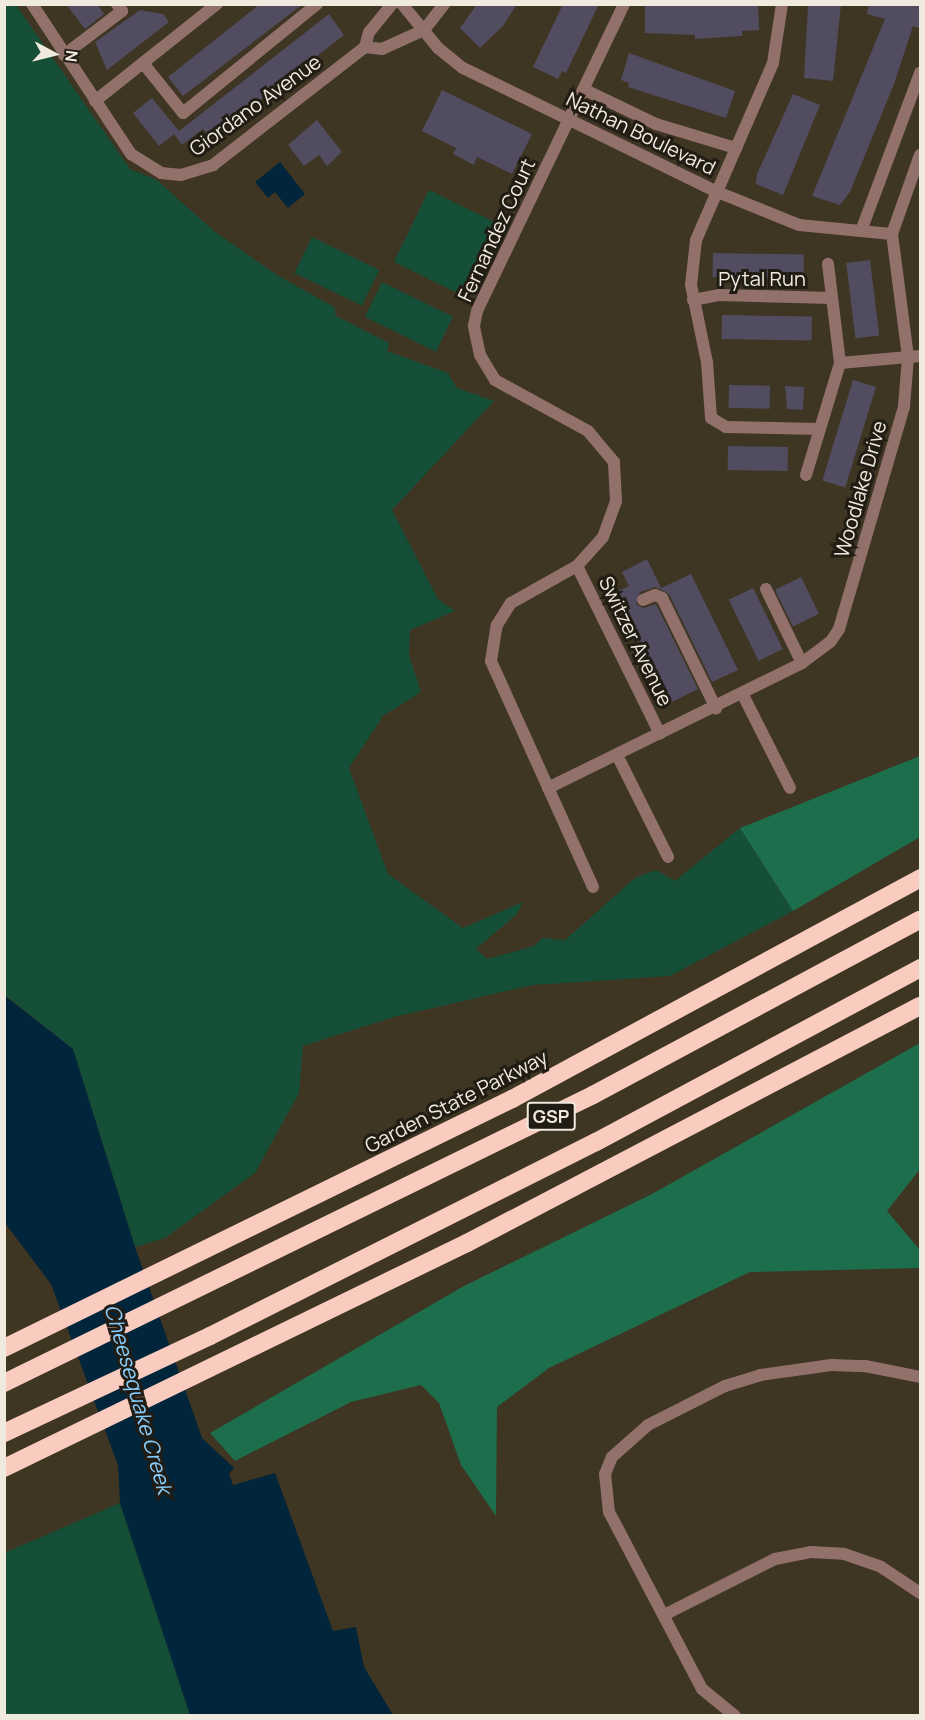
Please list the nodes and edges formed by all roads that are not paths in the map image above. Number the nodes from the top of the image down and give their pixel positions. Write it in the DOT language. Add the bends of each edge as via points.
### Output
graph roads {
  1 [pos="32,4"];
  2 [pos="117,4"];
  3 [pos="317,4"];
  4 [pos="392,4"];
  5 [pos="402,4"];
  6 [pos="444,4"];
  7 [pos="624,4"];
  8 [pos="782,4"];
  9 [pos="216,5"];
  10 [pos="424,30"];
  11 [pos="365,48"];
  12 [pos="64,55"];
  13 [pos="143,63"];
  14 [pos="921,73"];
  15 [pos="585,90"];
  16 [pos="95,101"];
  17 [pos="570,119"];
  18 [pos="736,148"];
  19 [pos="921,155"];
  20 [pos="715,191"];
  21 [pos="861,231"];
  22 [pos="892,234"];
  23 [pos="828,264"];
  24 [pos="832,298"];
  25 [pos="693,300"];
  26 [pos="914,357"];
  27 [pos="840,363"];
  28 [pos="820,429"];
  29 [pos="806,475"];
  30 [pos="577,566"];
  31 [pos="766,590"];
  32 [pos="643,600"];
  33 [pos="802,663"];
  34 [pos="743,695"];
  35 [pos="716,708"];
  36 [pos="660,734"];
  37 [pos="617,755"];
  38 [pos="548,788"];
  39 [pos="790,788"];
  40 [pos="668,857"];
  41 [pos="921,878"];
  42 [pos="593,887"];
  43 [pos="921,920"];
  44 [pos="921,968"];
  45 [pos="921,1006"];
  46 [pos="4,1348"];
  47 [pos="921,1377"];
  48 [pos="4,1383"];
  49 [pos="4,1433"];
  50 [pos="4,1468"];
  51 [pos="921,1593"];
  52 [pos="664,1615"];
  53 [pos="735,1716"];
  1 -- 12 [label="street, Giordano Avenue"];
  2 -- 12 [label="street" via="122,11"];
  3 -- 13 [label="street" via="183,113"];
  4 -- 11 [label="street, Giordano Avenue" via="369,32"];
  5 -- 10 [label="street, Nathan Boulevard"];
  6 -- 10 [label="street"];
  7 -- 15 [label="street, Fernandez Court"];
  8 -- 18 [label="street" via="773,63"];
  9 -- 13 [label="street"];
  10 -- 11 [label="street, Giordano Avenue" via="382,49"];
  10 -- 17 [label="street, Nathan Boulevard" via="463,68"];
  11 -- 16 [label="street, Giordano Avenue" via="198,172 161,173 143,165"];
  12 -- 16 [label="street, Giordano Avenue"];
  13 -- 16 [label="street"];
  14 -- 21 [label="street"];
  15 -- 17 [label="street, Fernandez Court"];
  15 -- 18 [label="street" via="656,124"];
  17 -- 20 [label="street, Nathan Boulevard"];
  17 -- 30 [label="street, Fernandez Court" via="482,301 474,326 480,356 495,380 588,431 614,462 616,501 611,519 603,537"];
  18 -- 20 [label="street"];
  19 -- 22 [label="street, Woodlake Drive"];
  20 -- 21 [label="street, Nathan Boulevard" via="799,225"];
  20 -- 25 [label="street" via="692,255"];
  21 -- 22 [label="street, Nathan Boulevard"];
  22 -- 26 [label="street, Woodlake Drive"];
  23 -- 24 [label="street"];
  24 -- 25 [label="street, Pytal Run" via="718,295"];
  24 -- 27 [label="street"];
  25 -- 28 [label="street" via="707,362 707,410 718,424"];
  26 -- 27 [label="street"];
  26 -- 33 [label="street, Woodlake Drive" via="904,406 839,629 820,651"];
  27 -- 28 [label="street"];
  28 -- 29 [label="street"];
  30 -- 36 [label="street, Switzer Avenue"];
  30 -- 38 [label="street, Fernandez Court" via="511,603 497,625 491,661"];
  31 -- 33 [label="street"];
  32 -- 35 [label="street" via="655,595 662,598"];
  33 -- 34 [label="street, Woodlake Drive"];
  34 -- 35 [label="street, Woodlake Drive"];
  34 -- 39 [label="street"];
  35 -- 36 [label="street, Woodlake Drive"];
  36 -- 37 [label="street, Woodlake Drive"];
  37 -- 38 [label="street, Woodlake Drive"];
  37 -- 40 [label="street"];
  38 -- 42 [label="street, Fernandez Court"];
  41 -- 46 [label="highway, Garden State Parkway / GSP" via="668,1017 189,1260"];
  43 -- 48 [label="highway, GSP" via="602,1090"];
  44 -- 49 [label="highway, GSP" via="644,1117 210,1336"];
  45 -- 50 [label="highway" via="613,1168"];
  47 -- 52 [label="street" via="865,1366 831,1365 760,1375 725,1386 648,1425 623,1443 605,1474 609,1512"];
  51 -- 52 [label="street" via="880,1567 844,1554 810,1551 775,1559"];
  52 -- 53 [label="street" via="702,1689"];
}
